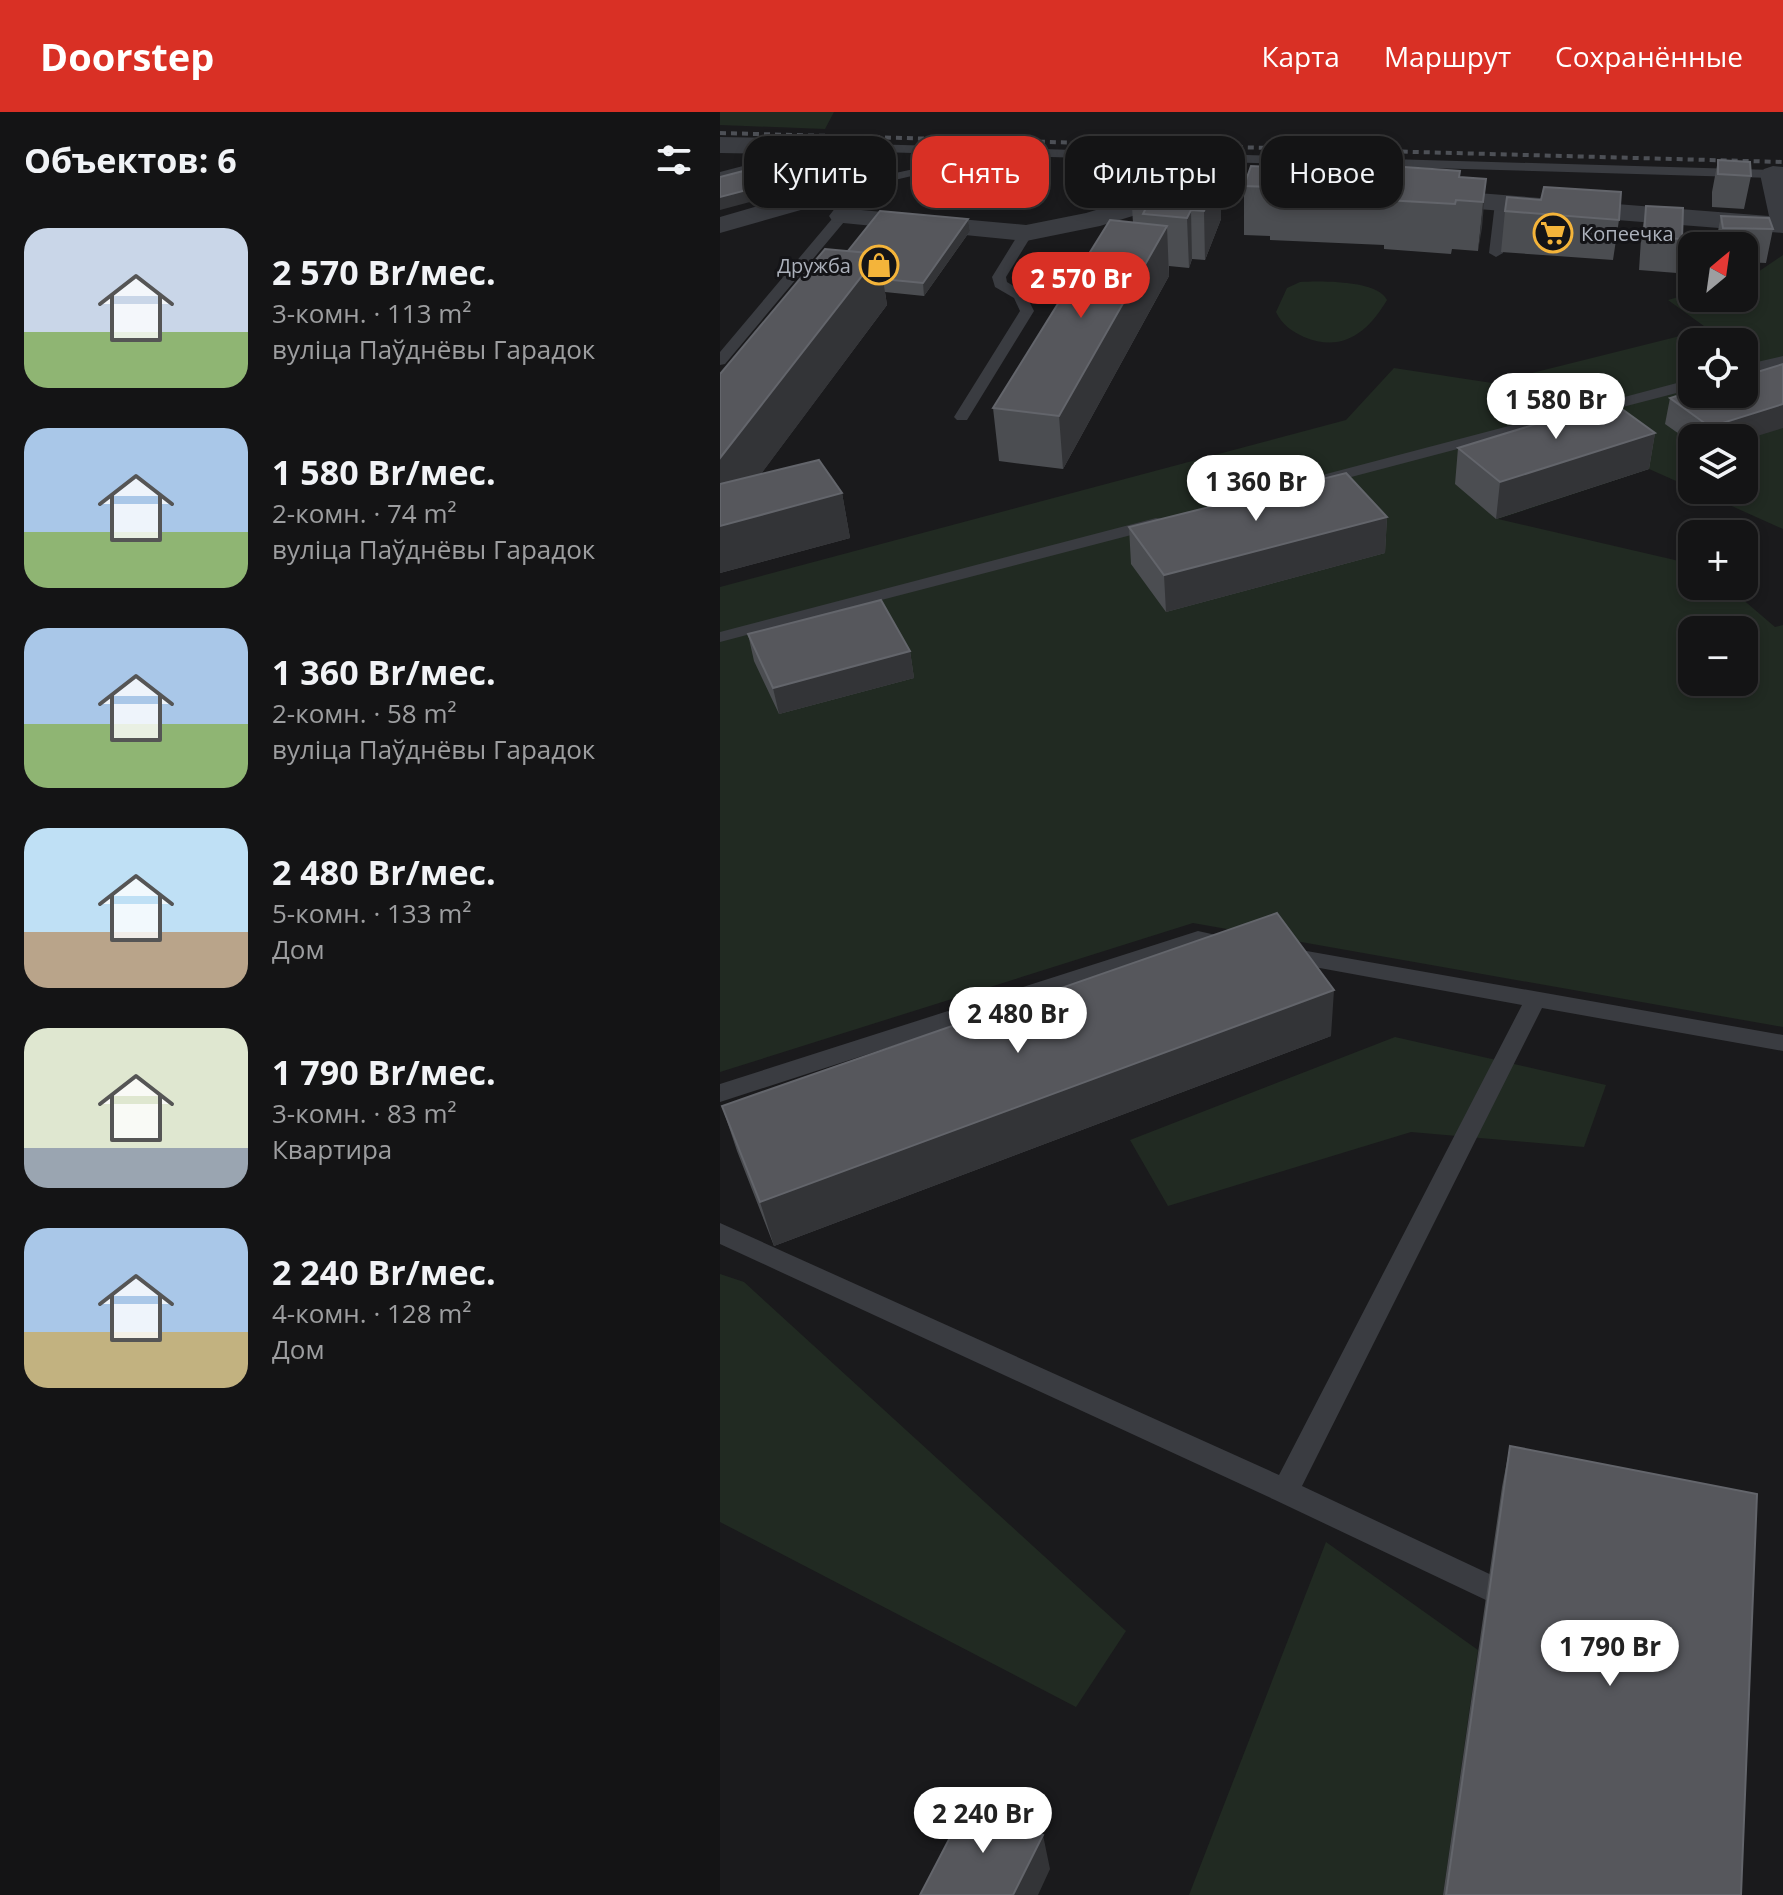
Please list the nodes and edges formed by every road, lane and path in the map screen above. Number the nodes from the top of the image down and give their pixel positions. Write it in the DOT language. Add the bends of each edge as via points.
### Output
graph roads {
  1 [pos="720,145"];
  2 [pos="744,145"];
  3 [pos="1049,152"];
  4 [pos="744,170"];
  5 [pos="1778,174"];
  6 [pos="720,176"];
  7 [pos="1261,184"];
  8 [pos="1403,196"];
  9 [pos="1502,203"];
  10 [pos="779,208"];
  11 [pos="848,208"];
  12 [pos="842,216"];
  13 [pos="1783,222"];
  14 [pos="720,225"];
  15 [pos="1026,233"];
  16 [pos="1496,253"];
  17 [pos="1783,360"];
  18 [pos="720,361"];
  19 [pos="1758,366"];
  20 [pos="1678,388"];
  21 [pos="962,417"];
  22 [pos="1306,484"];
  23 [pos="1167,520"];
  24 [pos="720,637"];
  25 [pos="1535,1000"];
  26 [pos="1783,1043"];
  27 [pos="720,1093"];
  28 [pos="720,1233"];
  29 [pos="1285,1491"];
  30 [pos="1488,1588"];
  1 -- 2 [label="street"];
  3 -- 5 [label="lane"];
  4 -- 6 [label="lane"];
  5 -- 13 [label="street"];
  7 -- 15 [label="street" via="1206,185 1091,220"];
  8 -- 9 [label="street"];
  9 -- 13 [label="street"];
  9 -- 16 [label="lane"];
  10 -- 14 [label="street"];
  11 -- 12 [label="street"];
  12 -- 15 [label="street"];
  12 -- 18 [label="lane"];
  15 -- 21 [label="lane" via="999,277 1000,284 1020,296 1027,311"];
  17 -- 19 [label="lane"];
  20 -- 22 [label="lane"];
  23 -- 24 [label="lane"];
  25 -- 26 [label="lane"];
  25 -- 27 [label="lane" via="1198,939"];
  25 -- 29 [label="lane"];
  28 -- 29 [label="lane"];
  29 -- 30 [label="lane"];
}
